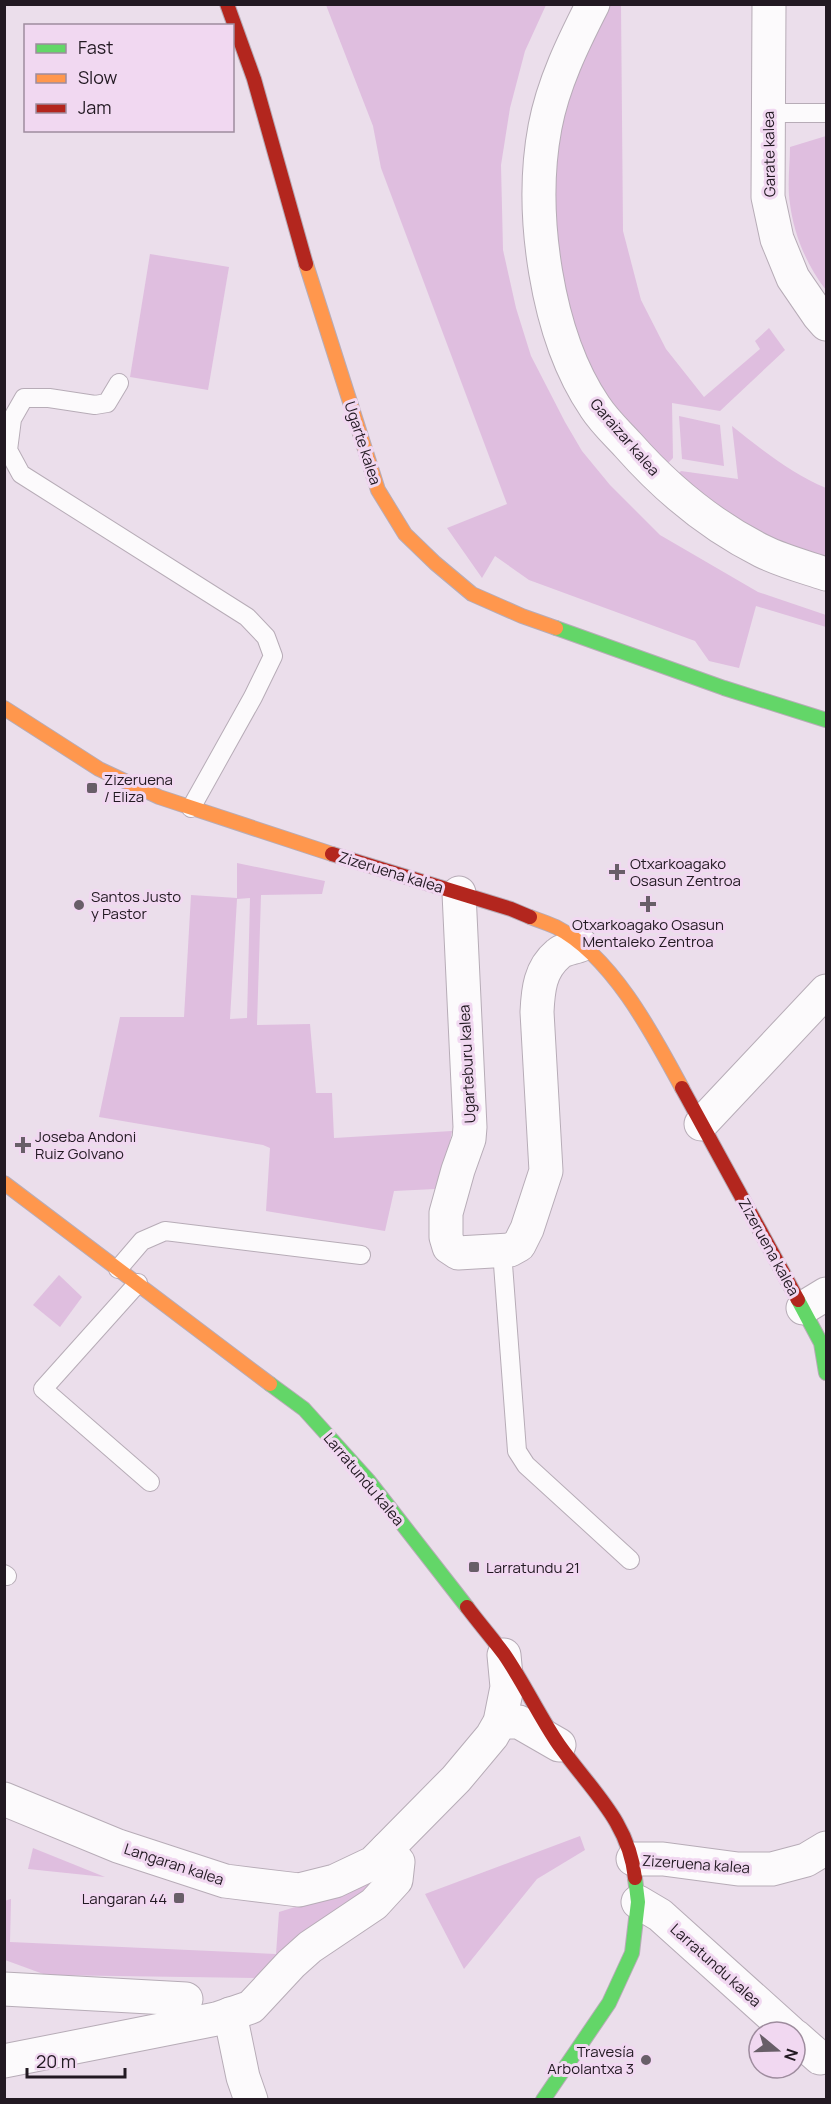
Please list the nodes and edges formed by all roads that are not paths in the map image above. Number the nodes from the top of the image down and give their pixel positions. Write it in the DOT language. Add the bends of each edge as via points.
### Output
graph roads {
  1 [pos="227,4"];
  2 [pos="592,4"];
  3 [pos="769,4"];
  4 [pos="768,113"];
  5 [pos="826,113"];
  6 [pos="826,324"];
  7 [pos="119,383"];
  8 [pos="826,574"];
  9 [pos="4,708"];
  10 [pos="826,720"];
  11 [pos="191,808"];
  12 [pos="459,893"];
  13 [pos="581,945"];
  14 [pos="826,991"];
  15 [pos="702,1124"];
  16 [pos="4,1183"];
  17 [pos="502,1251"];
  18 [pos="361,1255"];
  19 [pos="118,1269"];
  20 [pos="138,1283"];
  21 [pos="815,1301"];
  22 [pos="826,1373"];
  23 [pos="150,1482"];
  24 [pos="630,1560"];
  25 [pos="504,1655"];
  26 [pos="500,1722"];
  27 [pos="559,1745"];
  28 [pos="4,1799"];
  29 [pos="826,1848"];
  30 [pos="387,1849"];
  31 [pos="633,1859"];
  32 [pos="638,1902"];
  33 [pos="4,1989"];
  34 [pos="186,1999"];
  35 [pos="230,2014"];
  36 [pos="777,2020"];
  37 [pos="807,2047"];
  38 [pos="4,2061"];
  39 [pos="823,2061"];
  40 [pos="251,2100"];
  41 [pos="543,2100"];
  1 -- 10 [label="street, Ugarte kalea" via="254,79 312,284 378,490 405,534 472,594 522,616 724,688"];
  2 -- 8 [label="street, Garaizar kalea" via="570,48 545,125 539,202 549,290 576,372 595,407 650,470 686,502 763,551"];
  3 -- 4 [label="street, Garate kalea"];
  4 -- 5 [label="lane"];
  4 -- 6 [label="street, Garate kalea" via="768,197 777,239 794,278"];
  7 -- 11 [label="lane" via="107,403 95,405 24,398 12,419 8,450 21,474 248,617 267,637 273,656"];
  9 -- 11 [label="street, Zizeruena kalea" via="99,769"];
  11 -- 12 [label="street, Zizeruena kalea"];
  12 -- 13 [label="street, Zizeruena kalea" via="556,928"];
  12 -- 17 [label="street, Ugarteburu kalea" via="470,1139 446,1213 446,1237 449,1247 458,1253"];
  13 -- 15 [label="street, Zizeruena kalea" via="620,986 649,1027"];
  13 -- 17 [label="street" via="559,952 544,970 538,987 546,1171 519,1245"];
  14 -- 15 [label="street"];
  15 -- 21 [label="street, Zizeruena kalea" via="775,1260"];
  16 -- 19 [label="street, Larratundu kalea"];
  17 -- 24 [label="lane" via="517,1451 526,1465"];
  18 -- 19 [label="lane" via="165,1231 142,1241"];
  19 -- 20 [label="street, Larratundu kalea"];
  20 -- 23 [label="lane" via="43,1389"];
  20 -- 25 [label="street, Larratundu kalea" via="304,1409 368,1480"];
  21 -- 22 [label="street, Zizeruena kalea"];
  25 -- 26 [label="street, Langaran kalea" via="507,1687"];
  25 -- 27 [label="street, Larratundu kalea"];
  26 -- 27 [label="street" via="519,1722"];
  26 -- 30 [label="street, Langaran kalea" via="456,1779"];
  27 -- 31 [label="street, Larratundu kalea" via="604,1802"];
  28 -- 30 [label="street, Langaran kalea" via="169,1864 253,1885 300,1890 335,1881 373,1863"];
  29 -- 31 [label="street, Zizeruena kalea" via="806,1860 772,1869"];
  30 -- 35 [label="street" via="398,1862 396,1880 374,1904 310,1947 251,2007"];
  31 -- 32 [label="street, Larratundu kalea"];
  32 -- 36 [label="street, Larratundu kalea" via="660,1915"];
  32 -- 41 [label="street, Larratundu kalea" via="632,1953 609,2003"];
  33 -- 34 [label="street"];
  35 -- 38 [label="street"];
  35 -- 40 [label="street"];
  37 -- 39 [label="street"];
}
